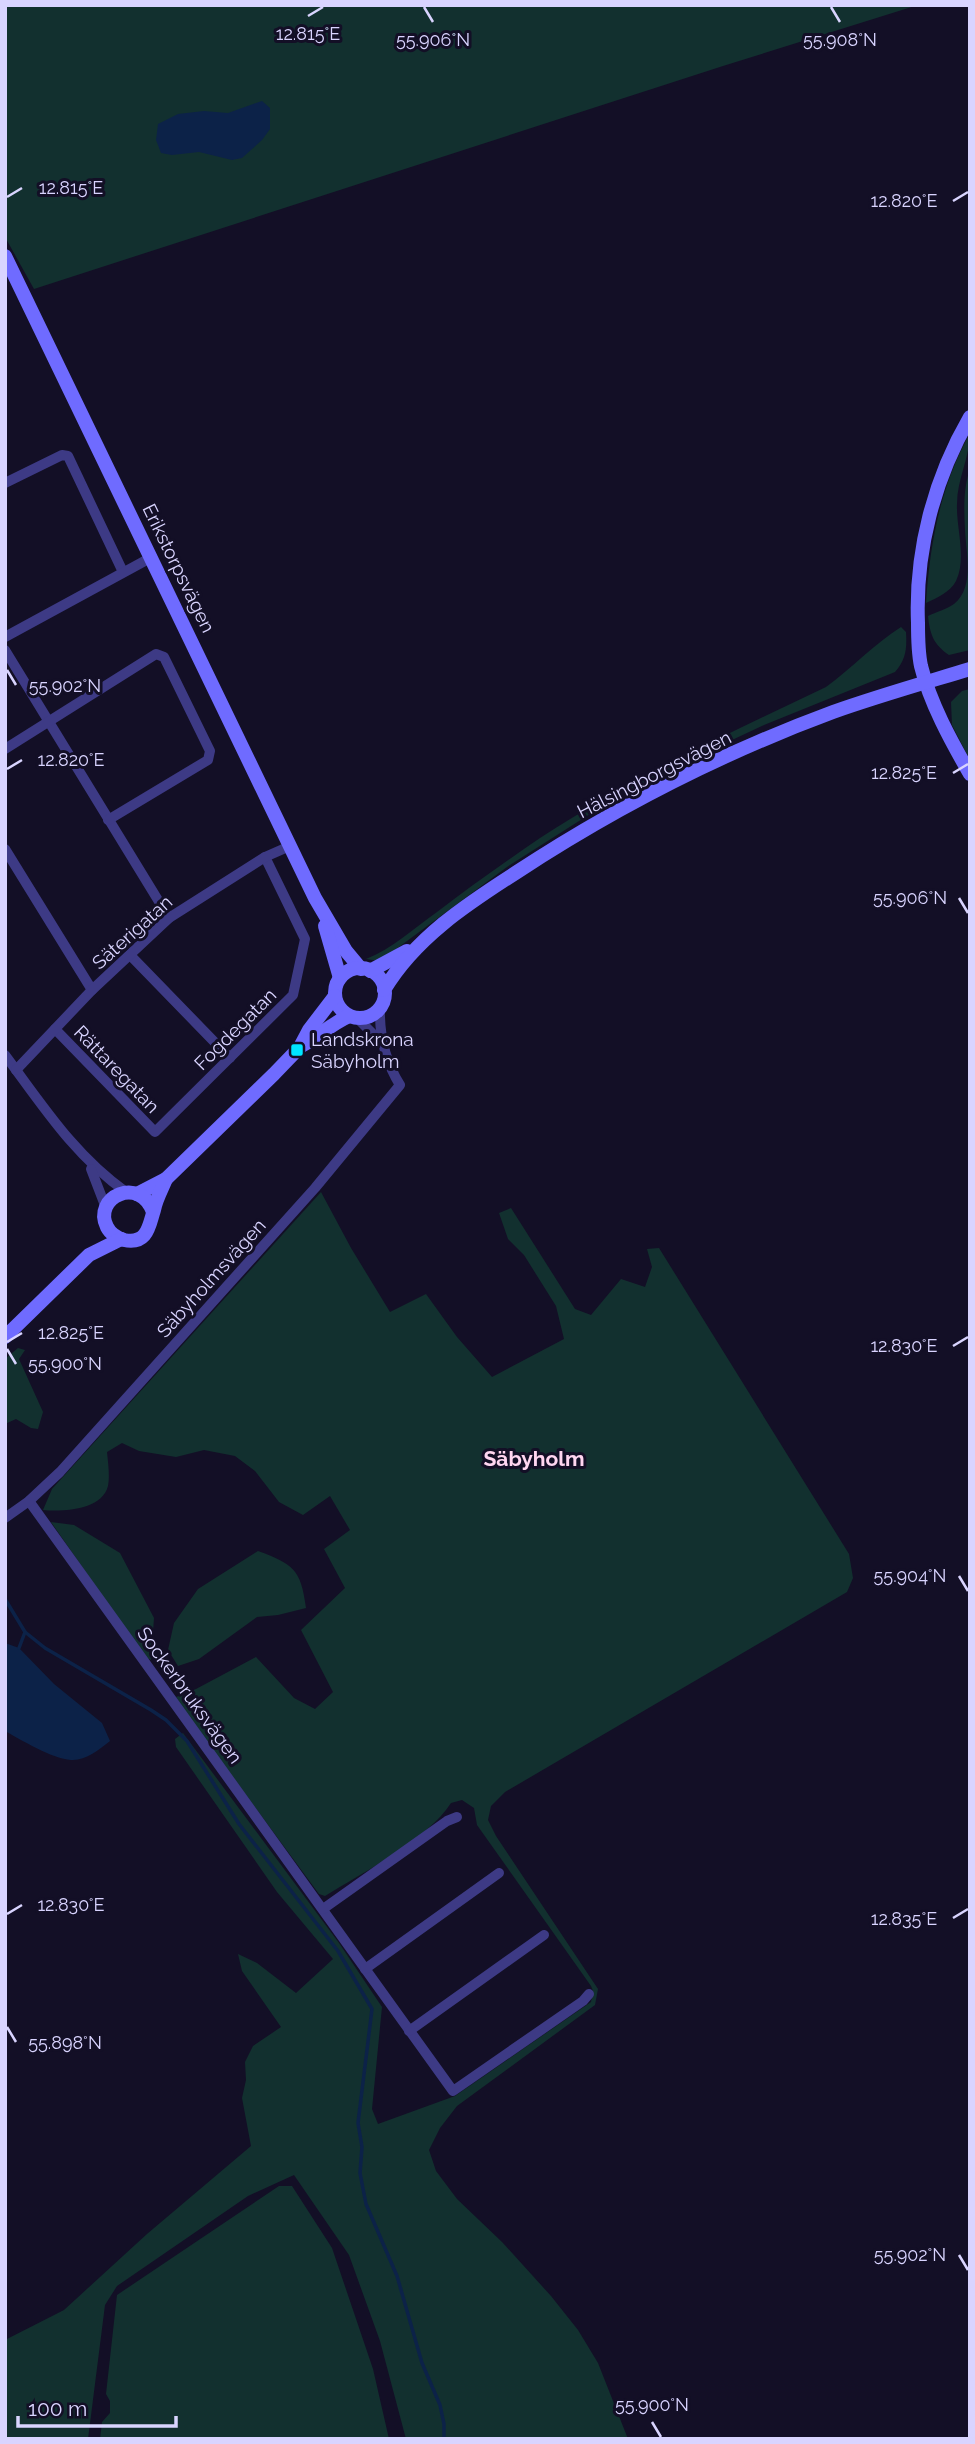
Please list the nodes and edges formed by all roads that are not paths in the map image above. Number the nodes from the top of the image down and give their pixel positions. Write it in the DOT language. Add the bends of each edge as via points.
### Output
graph roads {
  1 [pos="5,256"];
  2 [pos="970,417"];
  3 [pos="5,483"];
  4 [pos="152,557"];
  5 [pos="123,572"];
  6 [pos="5,637"];
  7 [pos="5,650"];
  8 [pos="970,669"];
  9 [pos="926,682"];
  10 [pos="49,724"];
  11 [pos="5,749"];
  12 [pos="970,774"];
  13 [pos="108,820"];
  14 [pos="290,846"];
  15 [pos="5,849"];
  16 [pos="265,857"];
  17 [pos="315,898"];
  18 [pos="169,918"];
  19 [pos="421,943"];
  20 [pos="130,955"];
  21 [pos="365,970"];
  22 [pos="340,978"];
  23 [pos="92,990"];
  24 [pos="384,990"];
  25 [pos="335,996"];
  26 [pos="380,1006"];
  27 [pos="353,1017"];
  28 [pos="55,1029"];
  29 [pos="382,1043"];
  30 [pos="300,1047"];
  31 [pos="5,1055"];
  32 [pos="230,1058"];
  33 [pos="16,1070"];
  34 [pos="155,1132"];
  35 [pos="88,1162"];
  36 [pos="166,1179"];
  37 [pos="132,1193"];
  38 [pos="153,1212"];
  39 [pos="106,1216"];
  40 [pos="121,1239"];
  41 [pos="89,1255"];
  42 [pos="5,1337"];
  43 [pos="29,1501"];
  44 [pos="7,1518"];
  45 [pos="457,1817"];
  46 [pos="499,1873"];
  47 [pos="323,1909"];
  48 [pos="544,1935"];
  49 [pos="365,1969"];
  50 [pos="589,1994"];
  51 [pos="409,2031"];
  1 -- 4 [label="main road, Erikstorpsvägen"];
  2 -- 9 [label="main road" via="941,477 918,570 921,664"];
  3 -- 5 [label="street" via="61,455 68,456"];
  4 -- 5 [label="street"];
  4 -- 14 [label="main road, Erikstorpsvägen"];
  5 -- 6 [label="street"];
  7 -- 10 [label="street"];
  8 -- 9 [label="main road, Hälsingborgsvägen"];
  9 -- 12 [label="main road"];
  9 -- 19 [label="main road, Hälsingborgsvägen" via="764,740 642,797 485,892"];
  10 -- 11 [label="street"];
  10 -- 13 [label="street"];
  10 -- 13 [label="street" via="156,654 164,657 210,751 208,760"];
  13 -- 18 [label="street"];
  14 -- 16 [label="street, Säterigatan"];
  14 -- 17 [label="main road, Erikstorpsvägen"];
  15 -- 23 [label="street"];
  16 -- 18 [label="street, Säterigatan"];
  16 -- 32 [label="street, Fogdegatan" via="305,939 293,995"];
  17 -- 21 [label="main road, Erikstorpsvägen" via="346,951"];
  17 -- 22 [label="main road, Erikstorpsvägen"];
  18 -- 20 [label="street, Säterigatan"];
  19 -- 21 [label="main road, Hälsingborgsvägen"];
  19 -- 24 [label="main road, Hälsingborgsvägen"];
  20 -- 23 [label="street, Säterigatan"];
  20 -- 32 [label="street"];
  21 -- 22 [label="main road" via="350,971"];
  21 -- 24 [label="main road" via="380,979"];
  22 -- 25 [label="main road"];
  23 -- 28 [label="street, Säterigatan"];
  24 -- 26 [label="main road"];
  25 -- 27 [label="main road" via="340,1008"];
  25 -- 30 [label="main road"];
  26 -- 27 [label="main road" via="368,1017"];
  26 -- 29 [label="street, Säbyholmsvägen"];
  27 -- 29 [label="street, Säbyholmsvägen"];
  27 -- 30 [label="main road"];
  28 -- 33 [label="street, Säterigatan"];
  28 -- 34 [label="street, Rättaregatan"];
  29 -- 43 [label="street, Säbyholmsvägen" via="401,1085 197,1320"];
  30 -- 36 [label="main road"];
  31 -- 33 [label="street"];
  32 -- 34 [label="street, Fogdegatan"];
  33 -- 35 [label="street"];
  35 -- 37 [label="street"];
  35 -- 39 [label="street"];
  36 -- 37 [label="main road"];
  36 -- 38 [label="main road"];
  37 -- 38 [label="main road" via="148,1201"];
  37 -- 39 [label="main road" via="114,1197"];
  38 -- 40 [label="main road" via="145,1235"];
  39 -- 40 [label="main road" via="112,1233"];
  39 -- 41 [label="main road"];
  40 -- 41 [label="main road"];
  41 -- 42 [label="main road"];
  43 -- 44 [label="street, Säbyholmsvägen"];
  43 -- 47 [label="street, Sockerbruksvägen"];
  45 -- 47 [label="street"];
  46 -- 49 [label="street"];
  47 -- 49 [label="street, Sockerbruksvägen"];
  48 -- 51 [label="street"];
  49 -- 51 [label="street, Sockerbruksvägen"];
  50 -- 51 [label="street, Sockerbruksvägen" via="453,2091"];
}
